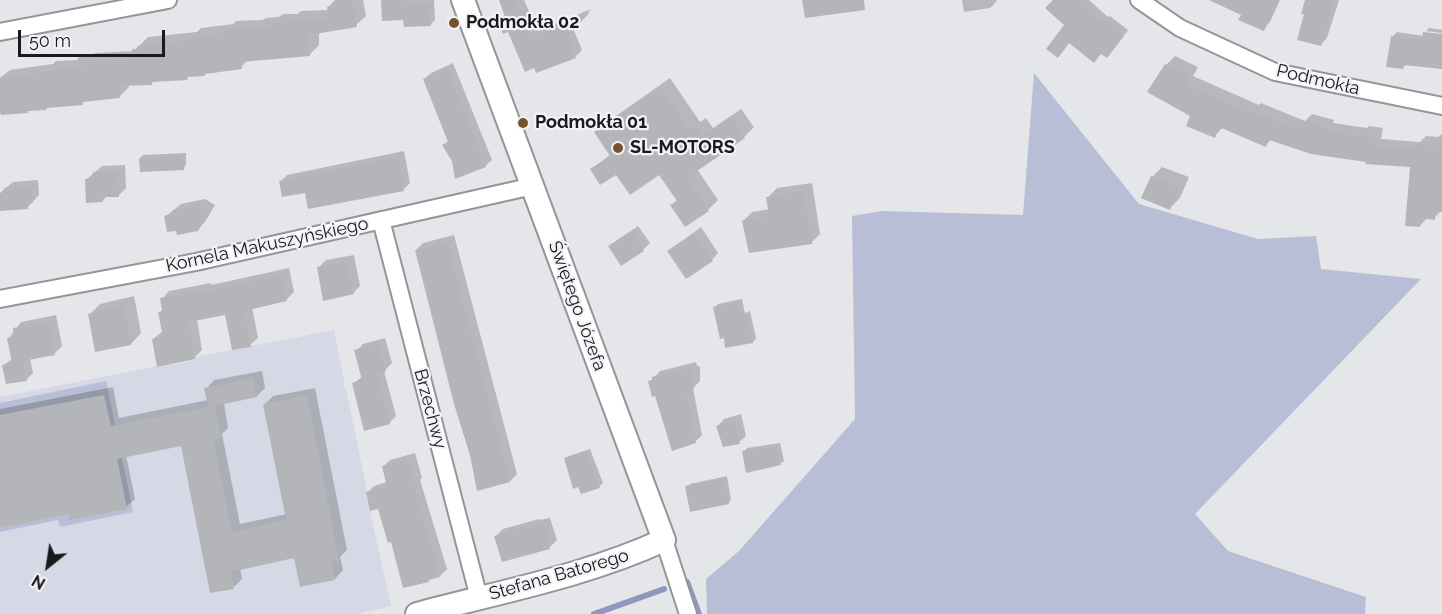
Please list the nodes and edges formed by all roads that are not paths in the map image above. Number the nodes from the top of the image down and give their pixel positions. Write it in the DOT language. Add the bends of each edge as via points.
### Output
graph roads {
  1 [pos="168,0"];
  2 [pos="463,0"];
  3 [pos="1139,0"];
  4 [pos="0,32"];
  5 [pos="1442,106"];
  6 [pos="533,186"];
  7 [pos="381,220"];
  8 [pos="0,299"];
  9 [pos="664,540"];
  10 [pos="479,598"];
  11 [pos="417,614"];
  12 [pos="688,614"];
  1 -- 4 [label="street"];
  2 -- 6 [label="street, Świętego Józefa"];
  3 -- 5 [label="street, Podmokła" via="1180,28 1275,72"];
  6 -- 7 [label="street, Kornela Makuszyńskiego"];
  6 -- 9 [label="street, Świętego Józefa"];
  7 -- 8 [label="street, Kornela Makuszyńskiego" via="196,262"];
  7 -- 10 [label="street, Brzechwy"];
  9 -- 10 [label="street, Stefana Batorego" via="624,557"];
  9 -- 12 [label="street, Świętego Józefa"];
  10 -- 11 [label="street, Stefana Batorego"];
}
